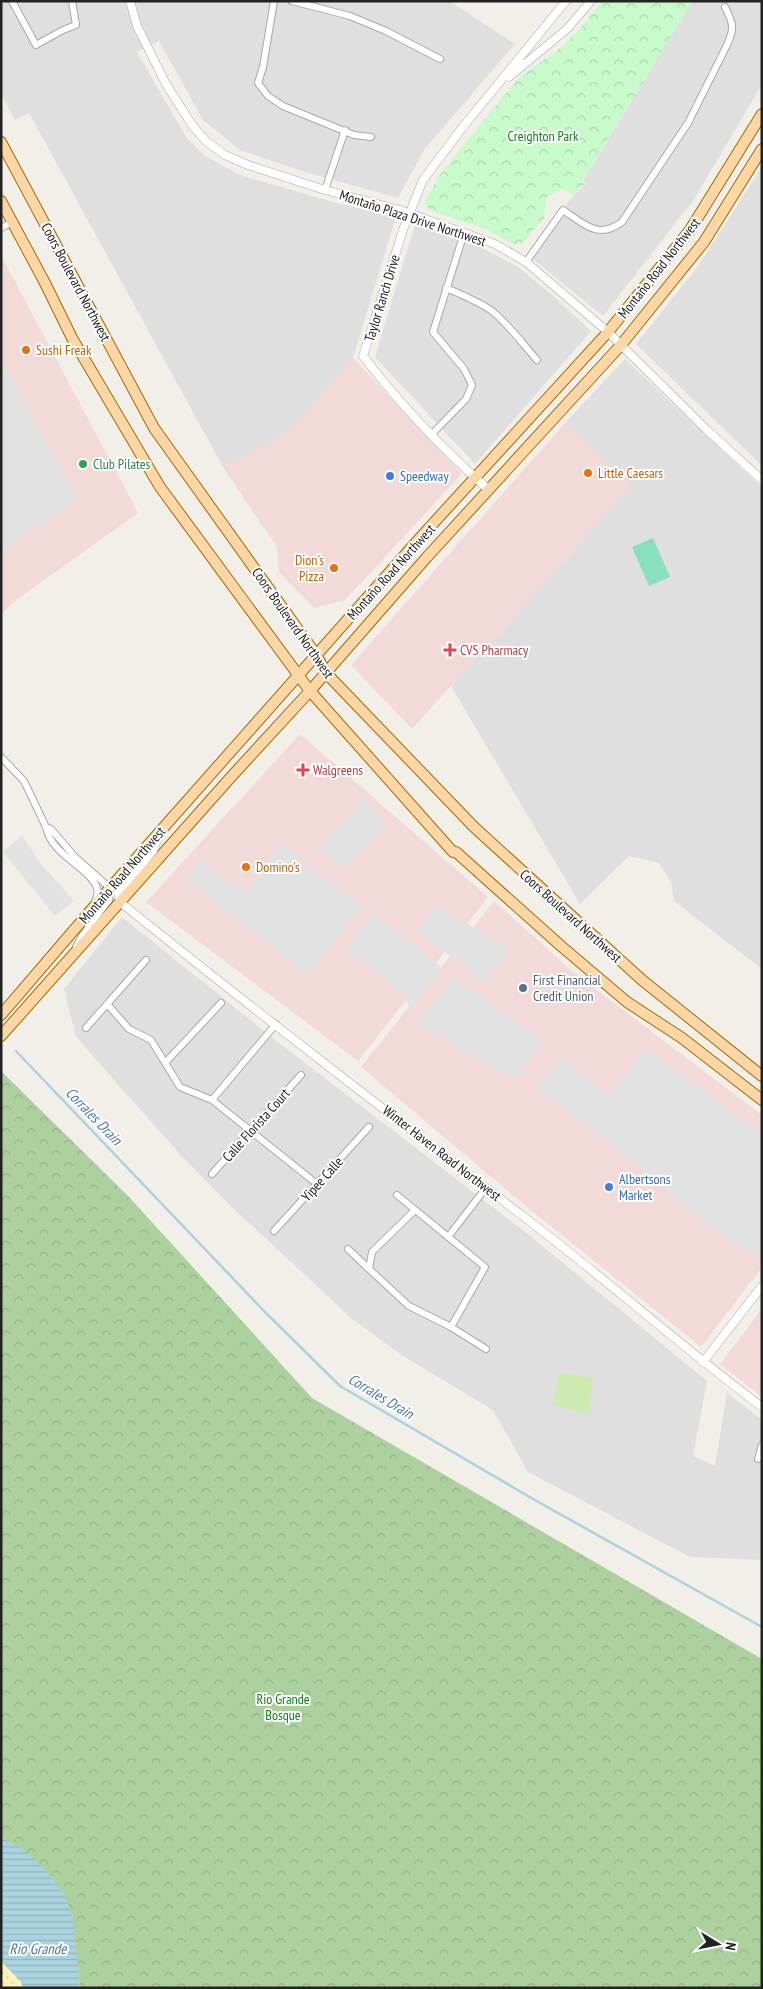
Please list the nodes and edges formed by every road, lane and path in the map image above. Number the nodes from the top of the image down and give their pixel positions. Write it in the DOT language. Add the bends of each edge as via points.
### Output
graph roads {
  1 [pos="12,1"];
  2 [pos="72,1"];
  3 [pos="130,1"];
  4 [pos="274,1"];
  5 [pos="292,1"];
  6 [pos="566,1"];
  7 [pos="591,1"];
  8 [pos="725,7"];
  9 [pos="440,59"];
  10 [pos="498,86"];
  11 [pos="762,114"];
  12 [pos="345,130"];
  13 [pos="371,137"];
  14 [pos="1,142"];
  15 [pos="762,149"];
  16 [pos="325,190"];
  17 [pos="1,201"];
  18 [pos="409,214"];
  19 [pos="12,222"];
  20 [pos="1,228"];
  21 [pos="464,233"];
  22 [pos="526,262"];
  23 [pos="446,288"];
  24 [pos="608,332"];
  25 [pos="621,345"];
  26 [pos="537,360"];
  27 [pos="432,434"];
  28 [pos="475,478"];
  29 [pos="762,480"];
  30 [pos="489,490"];
  31 [pos="317,656"];
  32 [pos="326,673"];
  33 [pos="300,676"];
  34 [pos="310,691"];
  35 [pos="1,757"];
  36 [pos="46,827"];
  37 [pos="160,831"];
  38 [pos="110,888"];
  39 [pos="120,902"];
  40 [pos="95,905"];
  41 [pos="69,960"];
  42 [pos="146,960"];
  43 [pos="107,1004"];
  44 [pos="221,1004"];
  45 [pos="1,1015"];
  46 [pos="276,1024"];
  47 [pos="86,1028"];
  48 [pos="1,1036"];
  49 [pos="166,1062"];
  50 [pos="301,1075"];
  51 [pos="762,1076"];
  52 [pos="212,1100"];
  53 [pos="762,1100"];
  54 [pos="369,1127"];
  55 [pos="251,1130"];
  56 [pos="212,1174"];
  57 [pos="317,1184"];
  58 [pos="485,1188"];
  59 [pos="397,1195"];
  60 [pos="415,1210"];
  61 [pos="274,1232"];
  62 [pos="448,1237"];
  63 [pos="348,1249"];
  64 [pos="369,1269"];
  65 [pos="762,1286"];
  66 [pos="451,1327"];
  67 [pos="486,1349"];
  68 [pos="703,1362"];
  69 [pos="762,1407"];
  70 [pos="762,1446"];
  71 [pos="758,1459"];
  1 -- 2 [label="street" via="36,45 76,25"];
  3 -- 16 [label="street, Montaño Plaza Drive Northwest" via="137,26 166,84 206,141 225,155 248,165"];
  4 -- 12 [label="street" via="258,83 274,102"];
  5 -- 9 [label="street" via="350,16"];
  6 -- 10 [label="street"];
  7 -- 10 [label="street" via="567,29"];
  8 -- 22 [label="street" via="733,23 728,45 688,123 622,222 614,229 593,230 562,210"];
  10 -- 18 [label="street, Taylor Ranch Drive" via="423,180"];
  11 -- 24 [label="main road, Montaño Road Northwest" via="690,230"];
  12 -- 13 [label="street"];
  12 -- 16 [label="street"];
  14 -- 31 [label="main road, Coors Boulevard Northwest" via="154,428"];
  15 -- 25 [label="main road, Montaño Road Northwest" via="704,242"];
  16 -- 18 [label="street, Montaño Plaza Drive Northwest"];
  17 -- 19 [label="main road, Coors Boulevard Northwest"];
  18 -- 21 [label="street, Montaño Plaza Drive Northwest"];
  18 -- 27 [label="street, Taylor Ranch Drive" via="363,356"];
  19 -- 20 [label="street"];
  19 -- 33 [label="main road, Coors Boulevard Northwest" via="72,338 160,487"];
  21 -- 22 [label="street, Montaño Plaza Drive Northwest" via="495,244"];
  21 -- 23 [label="street"];
  22 -- 24 [label="street, Montaño Plaza Drive Northwest"];
  23 -- 26 [label="street" via="491,311"];
  23 -- 27 [label="street" via="433,332 472,385 466,399"];
  24 -- 25 [label="street, Montaño Plaza Drive Northwest"];
  24 -- 28 [label="main road, Montaño Road Northwest"];
  25 -- 29 [label="street, Montaño Plaza Drive Northwest"];
  25 -- 30 [label="main road, Montaño Road Northwest"];
  27 -- 28 [label="street, Taylor Ranch Drive"];
  28 -- 30 [label="street, Taylor Ranch Drive"];
  28 -- 31 [label="main road, Montaño Road Northwest"];
  30 -- 32 [label="main road, Montaño Road Northwest"];
  31 -- 32 [label="main road, Coors Boulevard Northwest"];
  31 -- 33 [label="main road, Montaño Road Northwest"];
  32 -- 34 [label="main road, Montaño Road Northwest"];
  32 -- 51 [label="main road, Coors Boulevard Northwest" via="474,827 642,980"];
  33 -- 34 [label="main road, Coors Boulevard Northwest"];
  33 -- 37 [label="main road, Montaño Road Northwest"];
  34 -- 39 [label="main road, Montaño Road Northwest"];
  34 -- 53 [label="main road, Coors Boulevard Northwest" via="453,852 627,1002 682,1038"];
  35 -- 36 [label="street" via="24,781"];
  36 -- 38 [label="street"];
  36 -- 40 [label="street" via="47,834 63,855 94,881 98,890"];
  37 -- 38 [label="main road, Montaño Road Northwest"];
  37 -- 39 [label="street" via="153,851 118,892"];
  38 -- 40 [label="main road, Montaño Road Northwest"];
  38 -- 41 [label="street" via="109,900"];
  39 -- 41 [label="main road, Montaño Road Northwest"];
  39 -- 46 [label="street, Winter Haven Road Northwest"];
  40 -- 45 [label="main road, Montaño Road Northwest"];
  41 -- 48 [label="main road, Montaño Road Northwest"];
  42 -- 43 [label="street"];
  43 -- 47 [label="street"];
  43 -- 49 [label="street" via="129,1029 151,1040"];
  44 -- 49 [label="street"];
  46 -- 52 [label="street"];
  46 -- 58 [label="street, Winter Haven Road Northwest"];
  49 -- 52 [label="street" via="180,1087"];
  50 -- 55 [label="street, Calle Florista Court"];
  52 -- 55 [label="street"];
  54 -- 57 [label="street, Yipee Calle"];
  55 -- 56 [label="street, Calle Florista Court"];
  55 -- 57 [label="street"];
  57 -- 61 [label="street, Yipee Calle"];
  58 -- 62 [label="street"];
  58 -- 68 [label="street, Winter Haven Road Northwest"];
  59 -- 60 [label="street"];
  60 -- 62 [label="street"];
  60 -- 64 [label="street" via="372,1252"];
  62 -- 66 [label="street" via="485,1267"];
  63 -- 64 [label="street"];
  64 -- 66 [label="street" via="409,1306"];
  65 -- 68 [label="street"];
  66 -- 67 [label="street"];
  68 -- 69 [label="street, Winter Haven Road Northwest"];
  70 -- 71 [label="street"];
}
